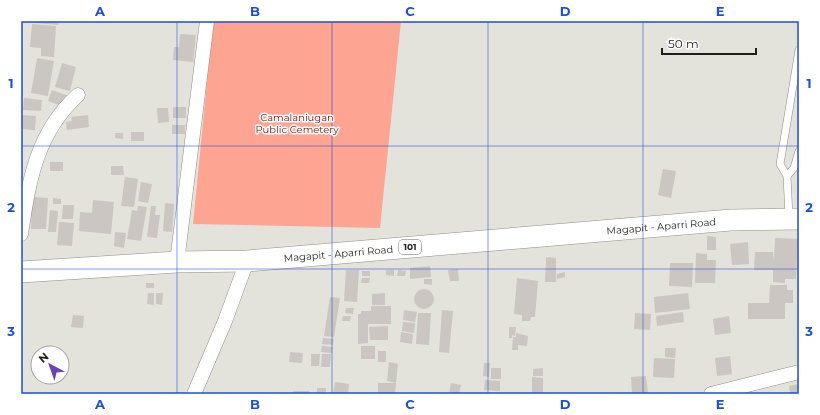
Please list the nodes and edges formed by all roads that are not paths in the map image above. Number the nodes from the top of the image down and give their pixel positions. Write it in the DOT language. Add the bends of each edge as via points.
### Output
graph roads {
  1 [pos="206,21"];
  2 [pos="799,50"];
  3 [pos="78,95"];
  4 [pos="799,151"];
  5 [pos="787,176"];
  6 [pos="794,220"];
  7 [pos="21,234"];
  8 [pos="247,261"];
  9 [pos="177,262"];
  10 [pos="21,272"];
  11 [pos="799,372"];
  12 [pos="194,394"];
  13 [pos="711,394"];
  1 -- 9 [label="street"];
  2 -- 5 [label="lane" via="780,164"];
  3 -- 7 [label="street" via="63,110 40,148 28,184"];
  4 -- 5 [label="lane" via="794,168"];
  5 -- 6 [label="lane"];
  6 -- 8 [label="main road, Magapit - Aparri Road / 101" via="723,221"];
  8 -- 9 [label="main road, Magapit - Aparri Road / 101"];
  8 -- 12 [label="street" via="225,322"];
  9 -- 10 [label="main road, Magapit - Aparri Road / 101"];
  11 -- 13 [label="street"];
}
